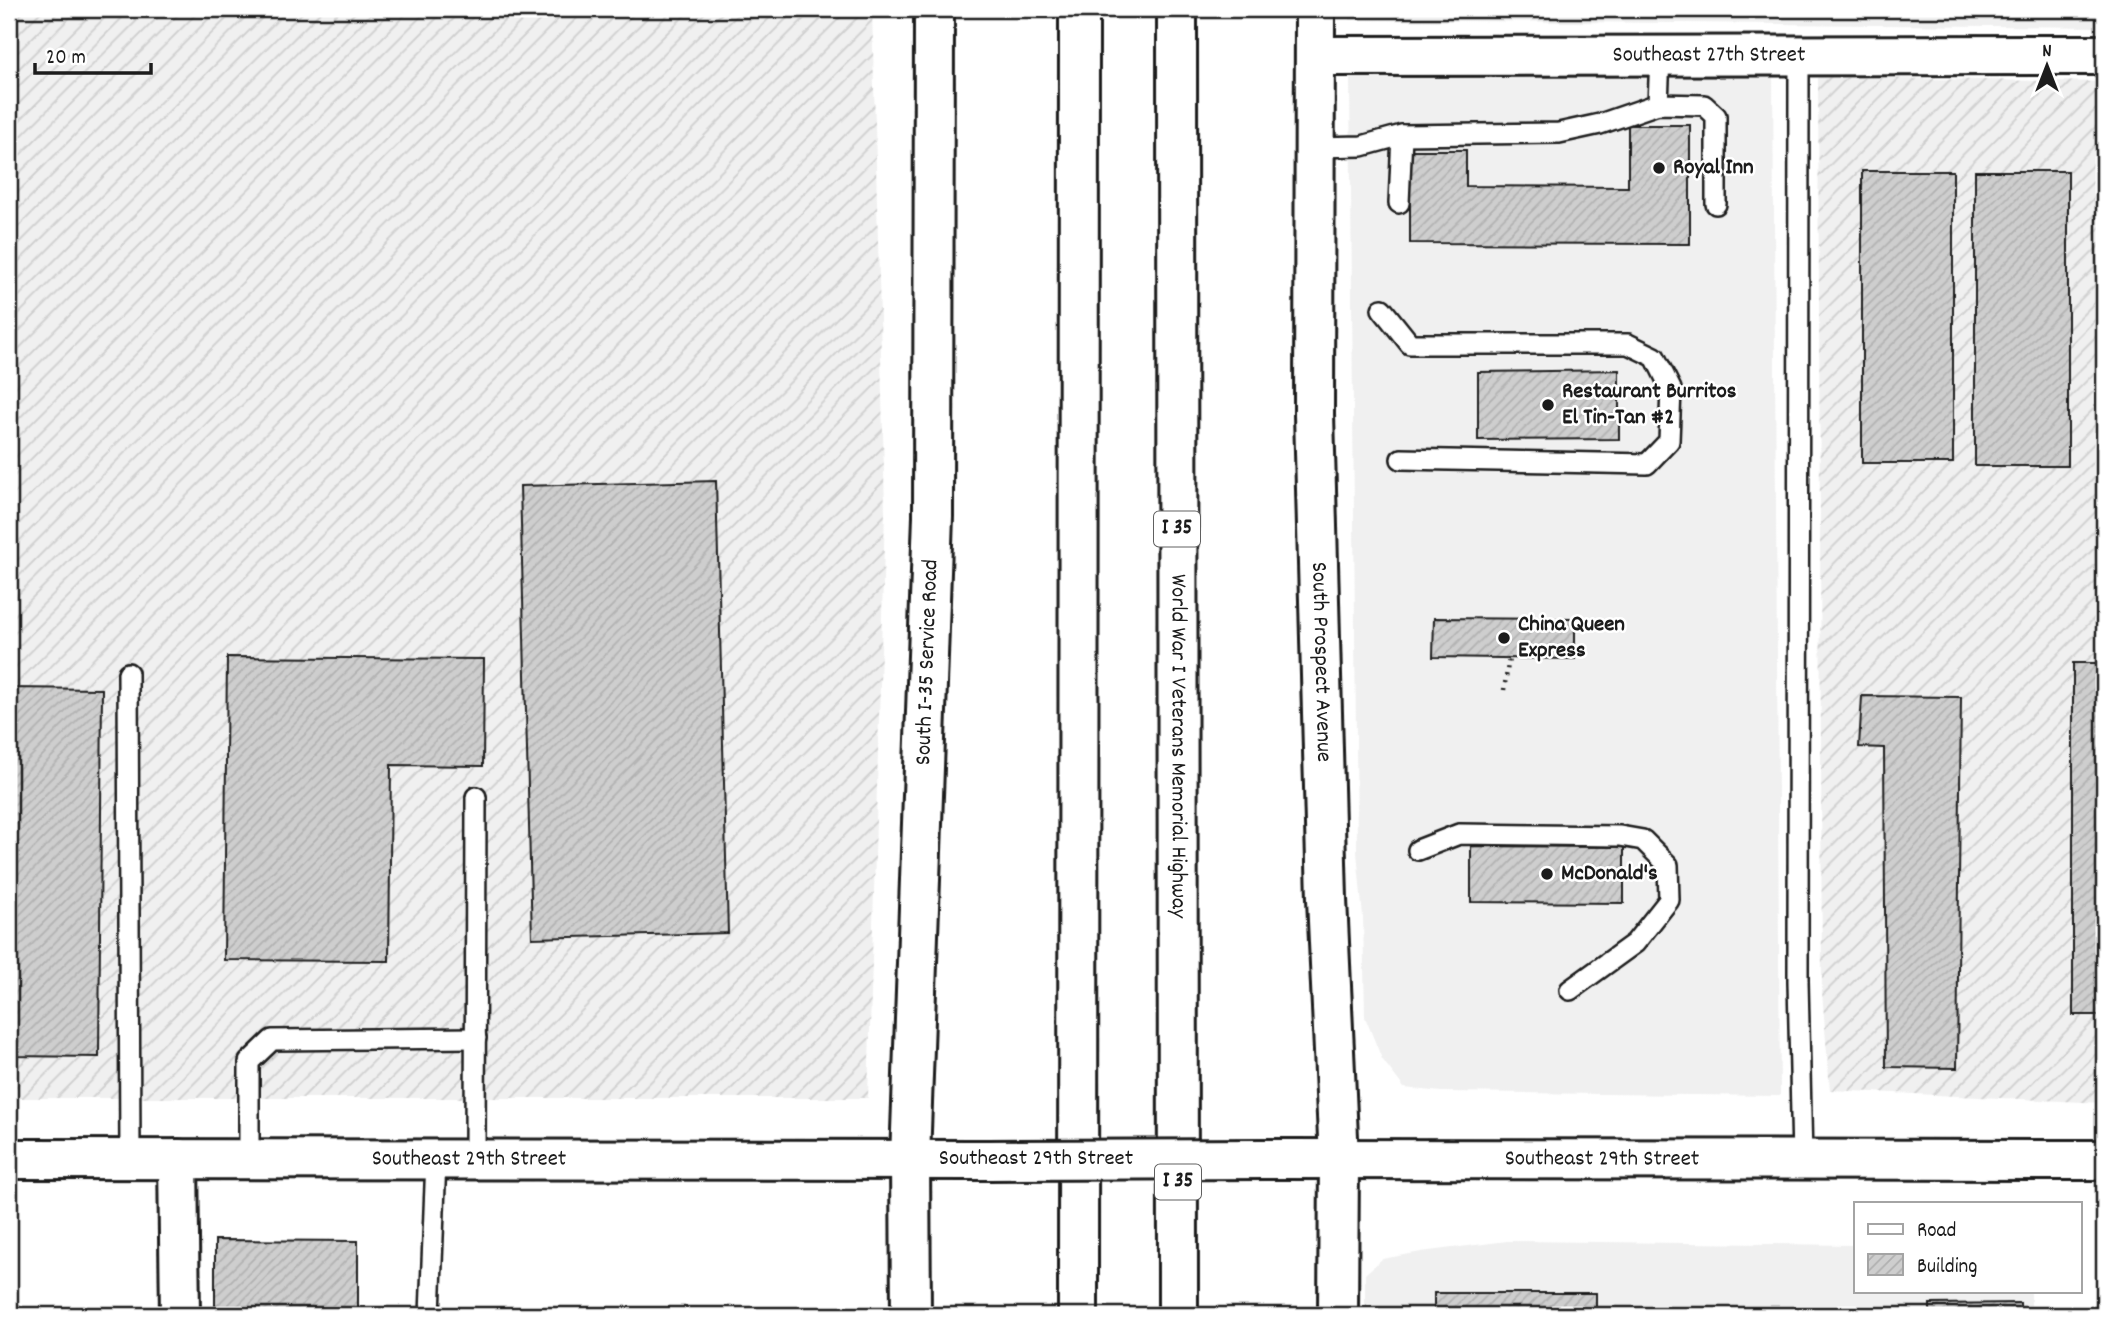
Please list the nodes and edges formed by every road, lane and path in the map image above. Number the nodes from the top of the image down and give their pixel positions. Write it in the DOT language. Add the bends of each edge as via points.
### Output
graph roads {
  1 [pos="934,9"];
  2 [pos="1079,9"];
  3 [pos="1177,9"];
  4 [pos="1315,9"];
  5 [pos="1799,55"];
  6 [pos="2104,55"];
  7 [pos="1315,56"];
  8 [pos="1660,56"];
  9 [pos="1658,104"];
  10 [pos="1402,135"];
  11 [pos="1315,147"];
  12 [pos="1399,203"];
  13 [pos="1716,204"];
  14 [pos="1382,309"];
  15 [pos="1401,459"];
  16 [pos="1508,658"];
  17 [pos="128,673"];
  18 [pos="1504,690"];
  19 [pos="477,797"];
  20 [pos="1418,850"];
  21 [pos="1570,989"];
  22 [pos="476,1038"];
  23 [pos="9,1159"];
  24 [pos="130,1159"];
  25 [pos="178,1159"];
  26 [pos="249,1159"];
  27 [pos="436,1159"];
  28 [pos="475,1159"];
  29 [pos="910,1159"];
  30 [pos="1339,1159"];
  31 [pos="1802,1159"];
  32 [pos="2104,1160"];
  33 [pos="180,1315"];
  34 [pos="430,1315"];
  35 [pos="911,1315"];
  36 [pos="1078,1315"];
  37 [pos="1178,1315"];
  38 [pos="1338,1315"];
  1 -- 29 [label="main road, South I-35 Service Road" via="933,516"];
  2 -- 36 [label="main road"];
  3 -- 37 [label="main road, World War I Veterans Memorial Highway / I 35"];
  4 -- 7 [label="main road, South Prospect Avenue"];
  5 -- 6 [label="main road, Southeast 27th Street"];
  5 -- 8 [label="main road, Southeast 27th Street"];
  5 -- 31 [label="lane" via="1798,981"];
  7 -- 8 [label="main road, Southeast 27th Street"];
  7 -- 11 [label="main road, South Prospect Avenue"];
  8 -- 9 [label="lane"];
  9 -- 10 [label="lane" via="1559,133"];
  9 -- 13 [label="lane" via="1704,105 1716,116"];
  10 -- 11 [label="lane" via="1362,146"];
  10 -- 12 [label="lane"];
  11 -- 30 [label="main road, South Prospect Avenue" via="1314,414"];
  14 -- 15 [label="lane" via="1410,344 1628,344 1655,357 1671,389 1669,441 1647,464"];
  16 -- 18 [label="path"];
  17 -- 24 [label="lane"];
  19 -- 22 [label="lane"];
  20 -- 21 [label="lane" via="1459,834 1643,840 1668,865 1669,900 1635,943"];
  22 -- 26 [label="lane" via="272,1040 249,1062"];
  22 -- 28 [label="lane"];
  23 -- 24 [label="main road, Southeast 29th Street"];
  24 -- 25 [label="main road, Southeast 29th Street"];
  25 -- 26 [label="main road, Southeast 29th Street"];
  25 -- 33 [label="main road"];
  26 -- 27 [label="main road, Southeast 29th Street"];
  27 -- 28 [label="main road, Southeast 29th Street"];
  27 -- 34 [label="lane"];
  28 -- 29 [label="main road, Southeast 29th Street"];
  29 -- 30 [label="main road, Southeast 29th Street, bridge"];
  29 -- 35 [label="main road, South I-35 Service Road"];
  30 -- 31 [label="main road, Southeast 29th Street"];
  30 -- 38 [label="main road, South Prospect Avenue"];
  31 -- 32 [label="main road, Southeast 29th Street"];
}
